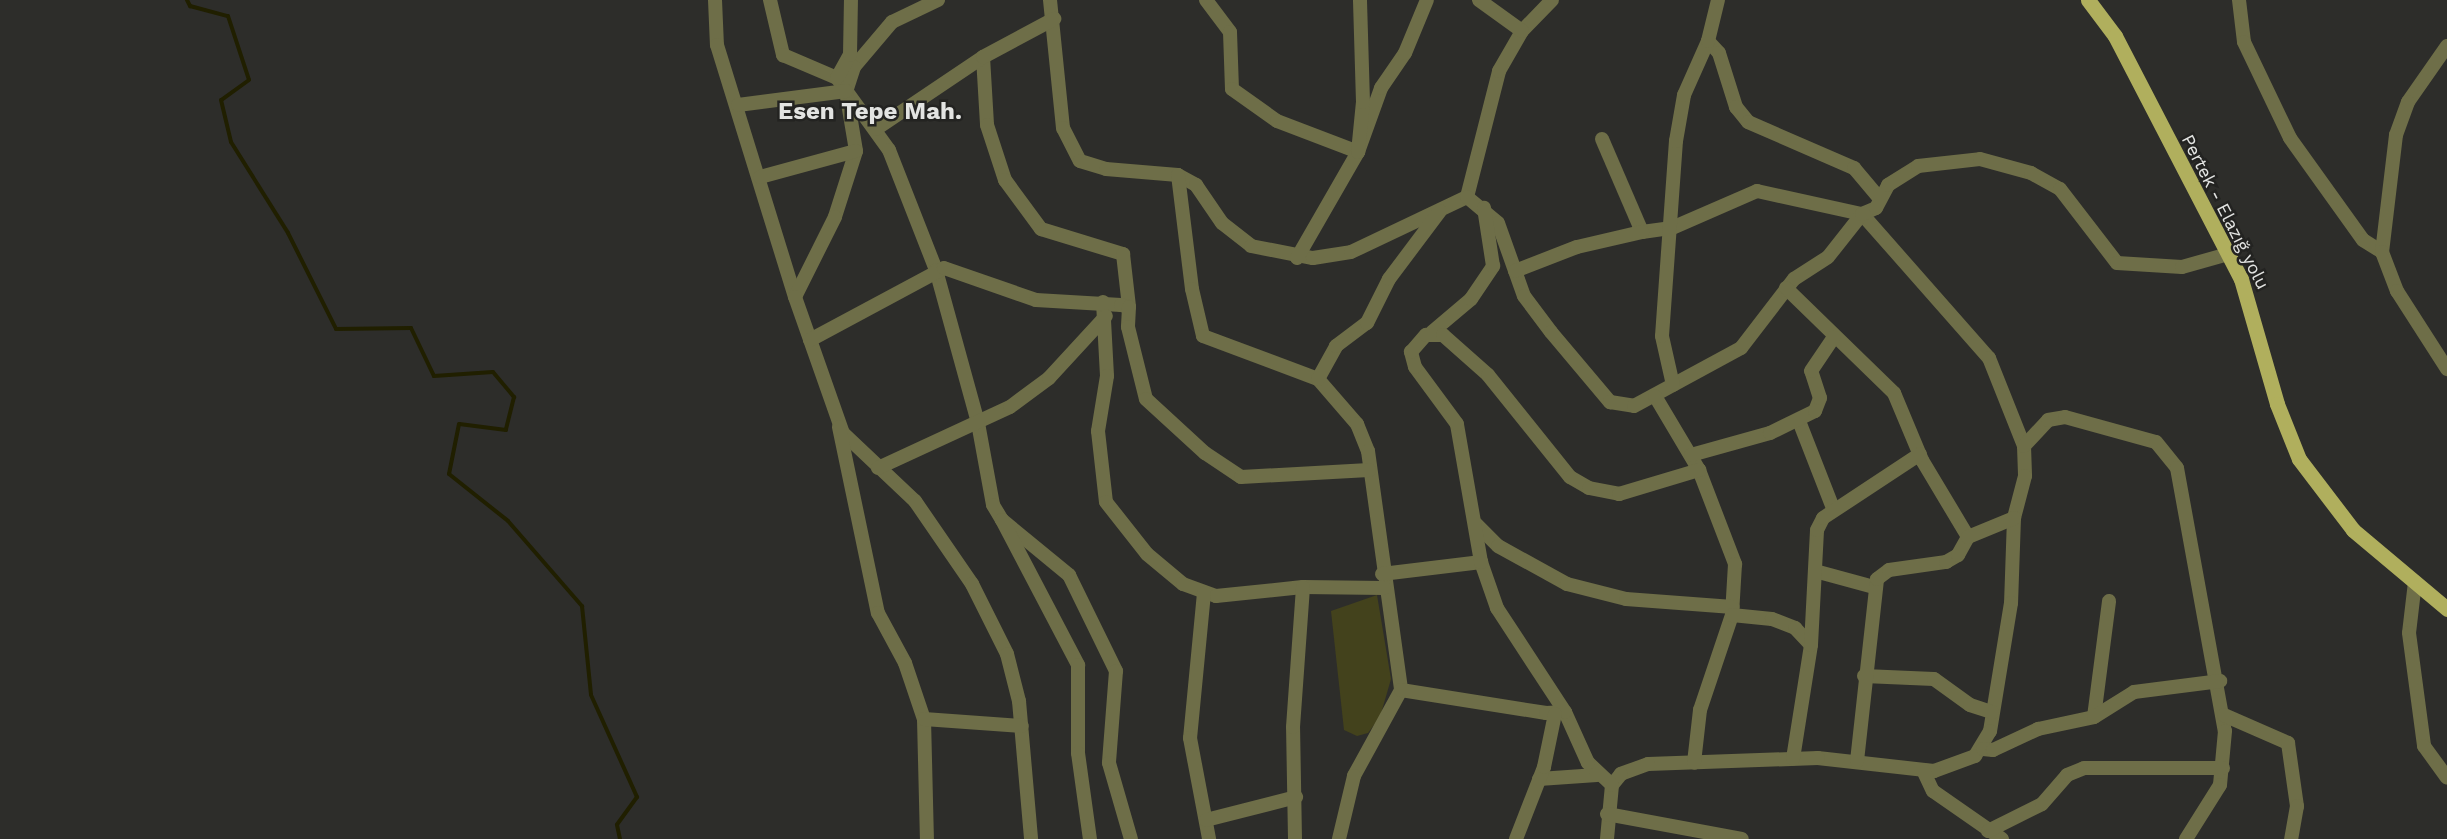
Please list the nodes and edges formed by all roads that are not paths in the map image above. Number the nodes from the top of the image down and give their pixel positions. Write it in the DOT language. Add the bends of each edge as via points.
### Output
graph roads {
  1 [pos="715,0"];
  2 [pos="770,0"];
  3 [pos="851,0"];
  4 [pos="938,0"];
  5 [pos="1050,0"];
  6 [pos="1206,0"];
  7 [pos="1360,0"];
  8 [pos="1427,0"];
  9 [pos="1479,0"];
  10 [pos="1552,0"];
  11 [pos="1718,0"];
  12 [pos="2088,0"];
  13 [pos="2239,0"];
  14 [pos="1054,19"];
  15 [pos="1522,31"];
  16 [pos="1708,41"];
  17 [pos="2447,45"];
  18 [pos="983,57"];
  19 [pos="837,78"];
  20 [pos="846,92"];
  21 [pos="738,105"];
  22 [pos="876,129"];
  23 [pos="1602,139"];
  24 [pos="856,151"];
  25 [pos="1358,152"];
  26 [pos="1178,175"];
  27 [pos="759,177"];
  28 [pos="1878,196"];
  29 [pos="1467,197"];
  30 [pos="1484,208"];
  31 [pos="1440,211"];
  32 [pos="1862,214"];
  33 [pos="1672,228"];
  34 [pos="1642,232"];
  35 [pos="2382,252"];
  36 [pos="2228,254"];
  37 [pos="1298,258"];
  38 [pos="936,270"];
  39 [pos="1515,271"];
  40 [pos="1786,288"];
  41 [pos="795,297"];
  42 [pos="1129,307"];
  43 [pos="1105,309"];
  44 [pos="1432,332"];
  45 [pos="1833,338"];
  46 [pos="810,340"];
  47 [pos="2447,369"];
  48 [pos="1318,379"];
  49 [pos="1673,385"];
  50 [pos="1655,396"];
  51 [pos="1799,421"];
  52 [pos="838,422"];
  53 [pos="978,423"];
  54 [pos="2024,446"];
  55 [pos="1920,454"];
  56 [pos="1691,455"];
  57 [pos="878,468"];
  58 [pos="1369,470"];
  59 [pos="1699,470"];
  60 [pos="1833,508"];
  61 [pos="2014,518"];
  62 [pos="1002,520"];
  63 [pos="1476,524"];
  64 [pos="1968,537"];
  65 [pos="1481,562"];
  66 [pos="1815,571"];
  67 [pos="1383,581"];
  68 [pos="2415,582"];
  69 [pos="1303,587"];
  70 [pos="1874,587"];
  71 [pos="1204,593"];
  72 [pos="2109,601"];
  73 [pos="2447,609"];
  74 [pos="1733,611"];
  75 [pos="1811,645"];
  76 [pos="1864,676"];
  77 [pos="2220,681"];
  78 [pos="1401,690"];
  79 [pos="1992,712"];
  80 [pos="1560,713"];
  81 [pos="2224,715"];
  82 [pos="2094,717"];
  83 [pos="924,719"];
  84 [pos="1022,726"];
  85 [pos="1983,749"];
  86 [pos="1793,759"];
  87 [pos="1857,761"];
  88 [pos="1694,764"];
  89 [pos="2223,768"];
  90 [pos="1923,770"];
  91 [pos="1597,775"];
  92 [pos="2447,777"];
  93 [pos="1539,780"];
  94 [pos="1612,784"];
  95 [pos="1296,797"];
  96 [pos="1607,814"];
  97 [pos="1206,819"];
  98 [pos="1988,831"];
  99 [pos="927,839"];
  100 [pos="1031,839"];
  101 [pos="1090,839"];
  102 [pos="1131,839"];
  103 [pos="1209,839"];
  104 [pos="1295,839"];
  105 [pos="1339,839"];
  106 [pos="1516,839"];
  107 [pos="1607,839"];
  108 [pos="1742,839"];
  109 [pos="2002,839"];
  110 [pos="2186,839"];
  111 [pos="2291,839"];
  1 -- 21 [label="street" via="717,45"];
  2 -- 19 [label="street" via="783,55"];
  3 -- 19 [label="street" via="850,55"];
  4 -- 20 [label="street" via="892,22 854,67"];
  5 -- 14 [label="street"];
  6 -- 25 [label="street" via="1230,32 1232,88 1277,121"];
  7 -- 25 [label="street" via="1363,102"];
  8 -- 25 [label="street" via="1405,53 1381,88"];
  9 -- 15 [label="street"];
  10 -- 15 [label="street"];
  11 -- 16 [label="street"];
  12 -- 36 [label="main road, Pertek - Elazığ yolu" via="2115,36"];
  13 -- 35 [label="street" via="2244,42 2290,138 2362,240"];
  14 -- 18 [label="street"];
  14 -- 26 [label="street" via="1063,128 1072,154 1092,167"];
  15 -- 29 [label="street" via="1499,71"];
  16 -- 28 [label="street" via="1719,53 1736,107 1748,122 1854,168"];
  16 -- 33 [label="street" via="1679,116"];
  17 -- 35 [label="street" via="2408,102 2396,135"];
  18 -- 22 [label="street"];
  18 -- 42 [label="street" via="987,124 1005,180 1041,229 1124,254"];
  19 -- 20 [label="street"];
  20 -- 21 [label="street"];
  20 -- 22 [label="street"];
  20 -- 24 [label="street"];
  21 -- 27 [label="street"];
  22 -- 38 [label="street"];
  23 -- 34 [label="street"];
  24 -- 27 [label="street"];
  24 -- 41 [label="street" via="835,218"];
  25 -- 37 [label="street"];
  26 -- 37 [label="street" via="1196,185 1237,238 1268,252"];
  26 -- 48 [label="street" via="1192,289 1203,336"];
  27 -- 41 [label="street"];
  28 -- 32 [label="street" via="1876,208"];
  28 -- 36 [label="street" via="1918,166 1980,159 2031,173 2060,189 2117,263 2182,267"];
  29 -- 30 [label="street"];
  29 -- 31 [label="street"];
  30 -- 39 [label="street" via="1498,223"];
  30 -- 44 [label="street" via="1482,220 1494,247 1489,274 1472,299"];
  31 -- 37 [label="street" via="1351,252"];
  31 -- 48 [label="street" via="1428,234 1389,279 1367,323 1336,346"];
  32 -- 33 [label="street" via="1757,191"];
  32 -- 40 [label="street" via="1828,257"];
  32 -- 54 [label="street" via="1983,349"];
  33 -- 34 [label="street"];
  33 -- 49 [label="street" via="1662,336"];
  34 -- 39 [label="street" via="1578,247"];
  35 -- 47 [label="street" via="2397,291"];
  36 -- 68 [label="main road, Pertek - Elazığ yolu" via="2250,301 2277,404 2299,459 2334,510"];
  38 -- 43 [label="street" via="967,272 1047,302"];
  38 -- 46 [label="street"];
  38 -- 53 [label="street"];
  39 -- 50 [label="street" via="1524,296 1610,402 1634,406"];
  40 -- 45 [label="street"];
  40 -- 49 [label="street" via="1741,348"];
  41 -- 46 [label="street"];
  42 -- 43 [label="street"];
  42 -- 58 [label="street" via="1128,327 1146,399 1205,453 1241,477"];
  43 -- 53 [label="street" via="1049,378"];
  43 -- 71 [label="street" via="1107,376 1098,430 1108,511 1173,578"];
  44 -- 59 [label="street" via="1443,335 1488,375 1570,477 1589,488 1619,494"];
  44 -- 63 [label="street" via="1416,342 1410,359 1457,424"];
  45 -- 51 [label="street" via="1811,371 1820,398 1815,411"];
  45 -- 55 [label="street" via="1894,393"];
  46 -- 52 [label="street"];
  48 -- 58 [label="street" via="1357,424"];
  49 -- 50 [label="street"];
  50 -- 56 [label="street"];
  51 -- 56 [label="street"];
  51 -- 60 [label="street"];
  52 -- 57 [label="street" via="852,444"];
  52 -- 83 [label="street" via="878,613 905,663"];
  53 -- 57 [label="street"];
  53 -- 62 [label="street" via="993,505"];
  54 -- 61 [label="street" via="2025,476"];
  54 -- 77 [label="street" via="2059,416 2156,442 2169,451 2185,496"];
  55 -- 60 [label="street"];
  55 -- 64 [label="street"];
  56 -- 59 [label="street"];
  57 -- 84 [label="street" via="915,501 972,584 1007,654"];
  58 -- 67 [label="street"];
  59 -- 74 [label="street" via="1735,564"];
  60 -- 66 [label="street" via="1817,530"];
  61 -- 64 [label="street"];
  61 -- 79 [label="street" via="2010,603"];
  62 -- 101 [label="street" via="1077,665 1079,776"];
  62 -- 102 [label="street" via="1070,575 1116,671 1109,763"];
  63 -- 65 [label="street"];
  63 -- 74 [label="street" via="1498,546 1567,584 1626,599"];
  64 -- 70 [label="street" via="1958,555 1946,562 1889,570"];
  65 -- 67 [label="street"];
  65 -- 80 [label="street" via="1509,630"];
  66 -- 70 [label="street"];
  66 -- 75 [label="street"];
  67 -- 69 [label="street"];
  67 -- 78 [label="street" via="1401,662"];
  68 -- 73 [label="main road, Pertek - Elazığ yolu"];
  68 -- 92 [label="street" via="2409,633 2424,746"];
  69 -- 71 [label="street" via="1229,597"];
  69 -- 95 [label="street" via="1293,727"];
  70 -- 76 [label="street"];
  71 -- 97 [label="street" via="1190,738"];
  72 -- 82 [label="street"];
  74 -- 75 [label="street" via="1795,628"];
  74 -- 88 [label="street" via="1700,710"];
  75 -- 86 [label="street"];
  76 -- 79 [label="street" via="1934,679 1970,705"];
  76 -- 87 [label="street"];
  77 -- 81 [label="street"];
  77 -- 82 [label="street" via="2134,692"];
  78 -- 80 [label="street"];
  78 -- 105 [label="street" via="1354,776"];
  79 -- 85 [label="street"];
  80 -- 91 [label="street"];
  80 -- 93 [label="street"];
  81 -- 89 [label="street"];
  81 -- 111 [label="street" via="2288,743 2297,806"];
  82 -- 85 [label="street" via="2038,729 1993,750"];
  83 -- 84 [label="street"];
  83 -- 99 [label="street"];
  84 -- 100 [label="street"];
  85 -- 90 [label="street" via="1954,767"];
  86 -- 87 [label="street"];
  86 -- 88 [label="street"];
  87 -- 90 [label="street"];
  88 -- 94 [label="street" via="1648,764 1621,774"];
  89 -- 98 [label="street" via="2084,768 2067,776 2042,804"];
  89 -- 110 [label="street" via="2213,801"];
  90 -- 98 [label="street" via="1933,791"];
  91 -- 93 [label="street"];
  91 -- 94 [label="street"];
  93 -- 106 [label="street"];
  94 -- 96 [label="street"];
  95 -- 97 [label="street"];
  95 -- 104 [label="street"];
  96 -- 107 [label="street"];
  96 -- 108 [label="street"];
  97 -- 103 [label="street"];
  98 -- 109 [label="street"];
}
